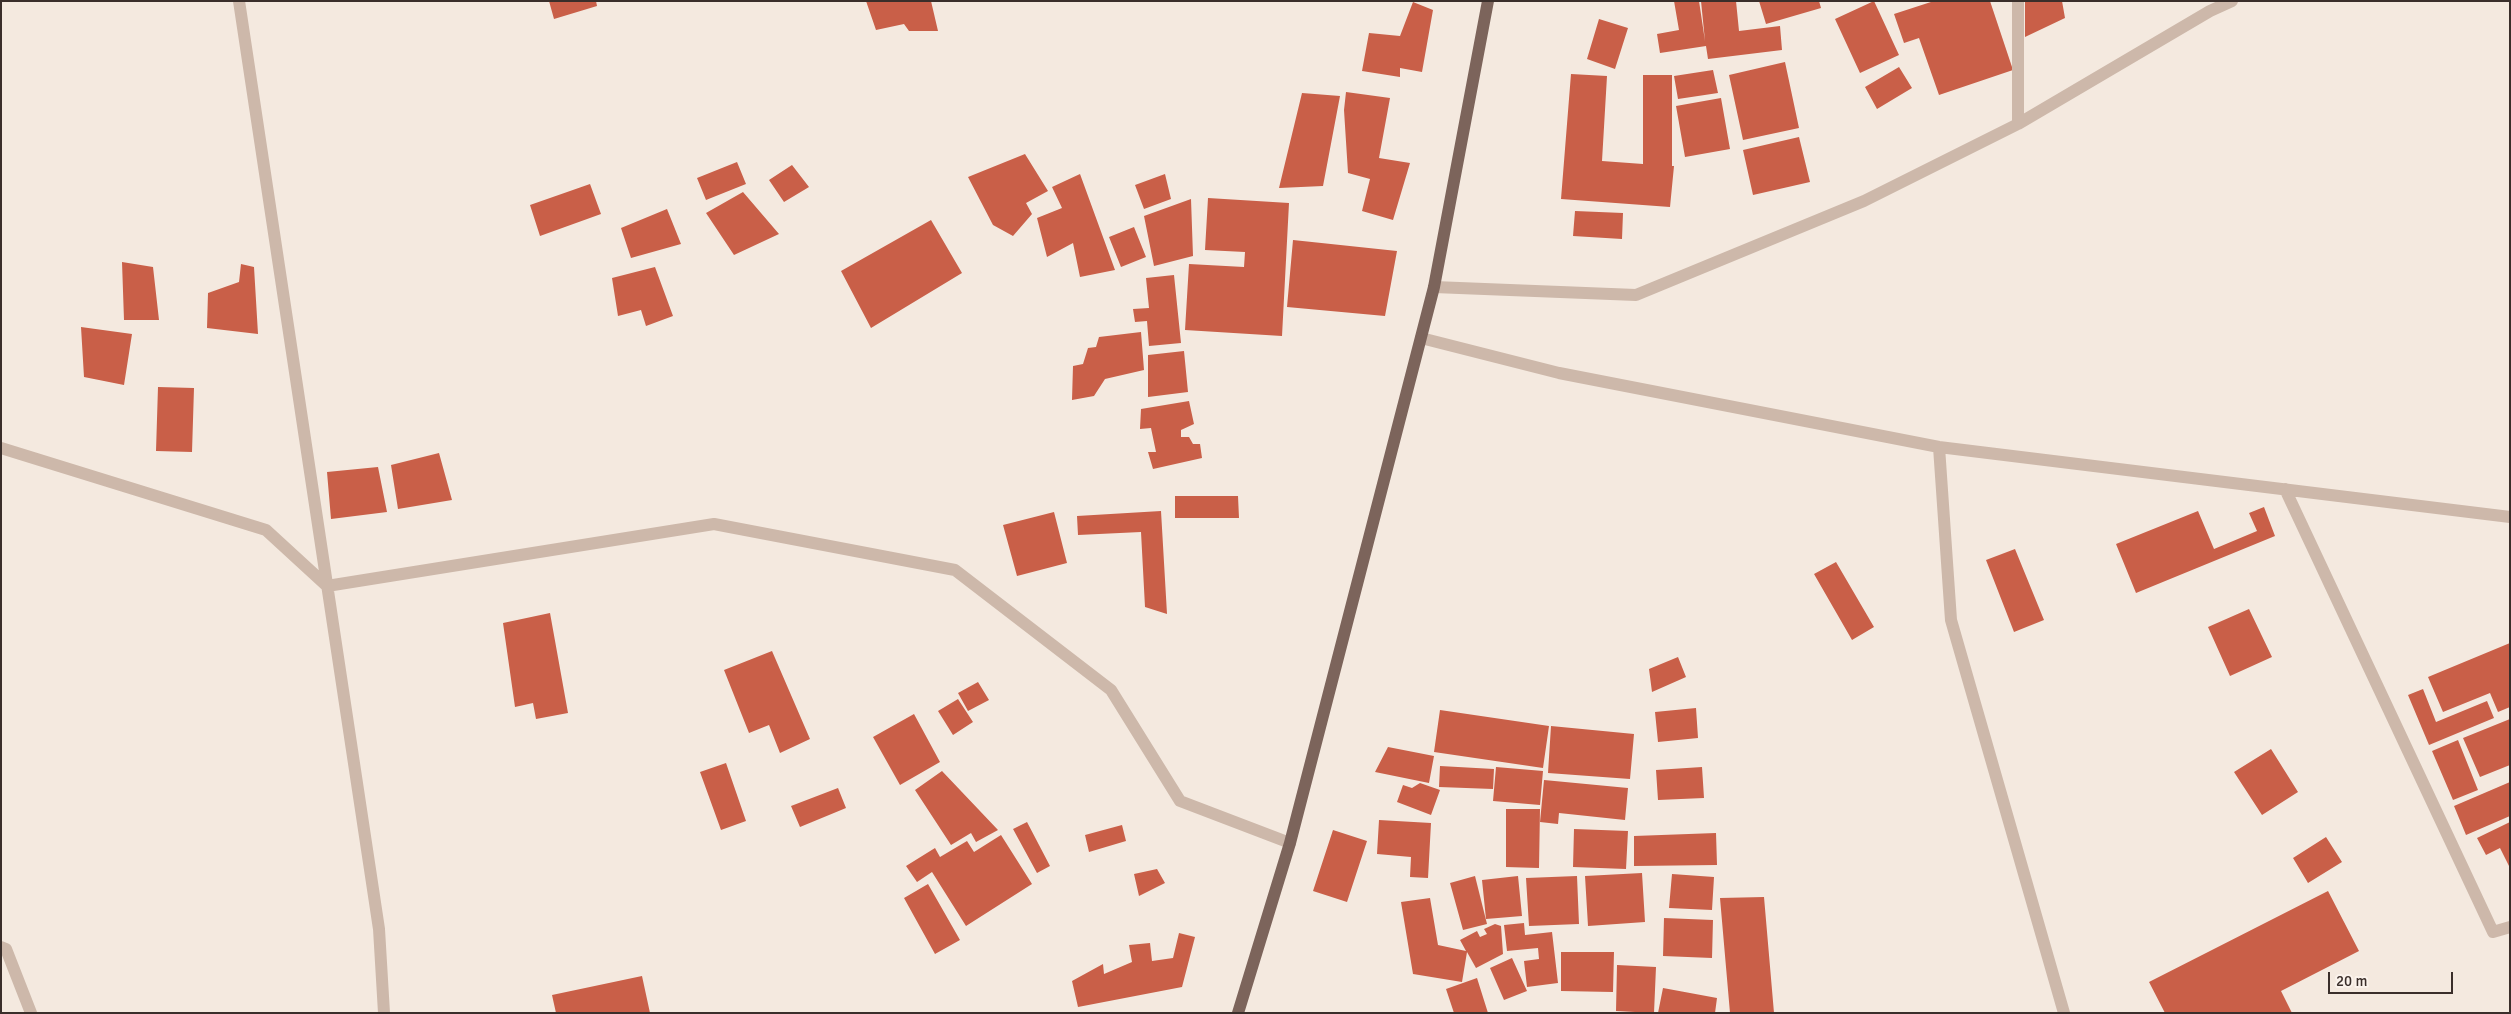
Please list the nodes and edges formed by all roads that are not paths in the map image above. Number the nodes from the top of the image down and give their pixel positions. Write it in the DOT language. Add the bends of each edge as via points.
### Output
graph roads {
  1 [pos="239,1"];
  2 [pos="1488,1"];
  3 [pos="2018,1"];
  4 [pos="2232,1"];
  5 [pos="2018,124"];
  6 [pos="1434,287"];
  7 [pos="1421,338"];
  8 [pos="1939,447"];
  9 [pos="1,448"];
  10 [pos="2285,489"];
  11 [pos="2510,517"];
  12 [pos="327,586"];
  13 [pos="1290,843"];
  14 [pos="2510,926"];
  15 [pos="1,947"];
  16 [pos="2061,1011"];
  17 [pos="31,1013"];
  18 [pos="384,1013"];
  19 [pos="1238,1013"];
  1 -- 12 [label="street"];
  2 -- 6 [label="main road"];
  3 -- 5 [label="street"];
  4 -- 5 [label="street"];
  5 -- 6 [label="street" via="1864,201 1636,295"];
  6 -- 7 [label="main road"];
  7 -- 8 [label="street" via="1559,373"];
  7 -- 13 [label="main road"];
  8 -- 10 [label="street"];
  8 -- 16 [label="street" via="1951,620"];
  9 -- 12 [label="street" via="266,530"];
  10 -- 11 [label="street"];
  10 -- 14 [label="street" via="2492,932"];
  12 -- 13 [label="street" via="714,524 955,570 1110,690 1180,801"];
  12 -- 18 [label="street" via="380,929"];
  13 -- 19 [label="main road"];
  15 -- 17 [label="street" via="6,949"];
}
